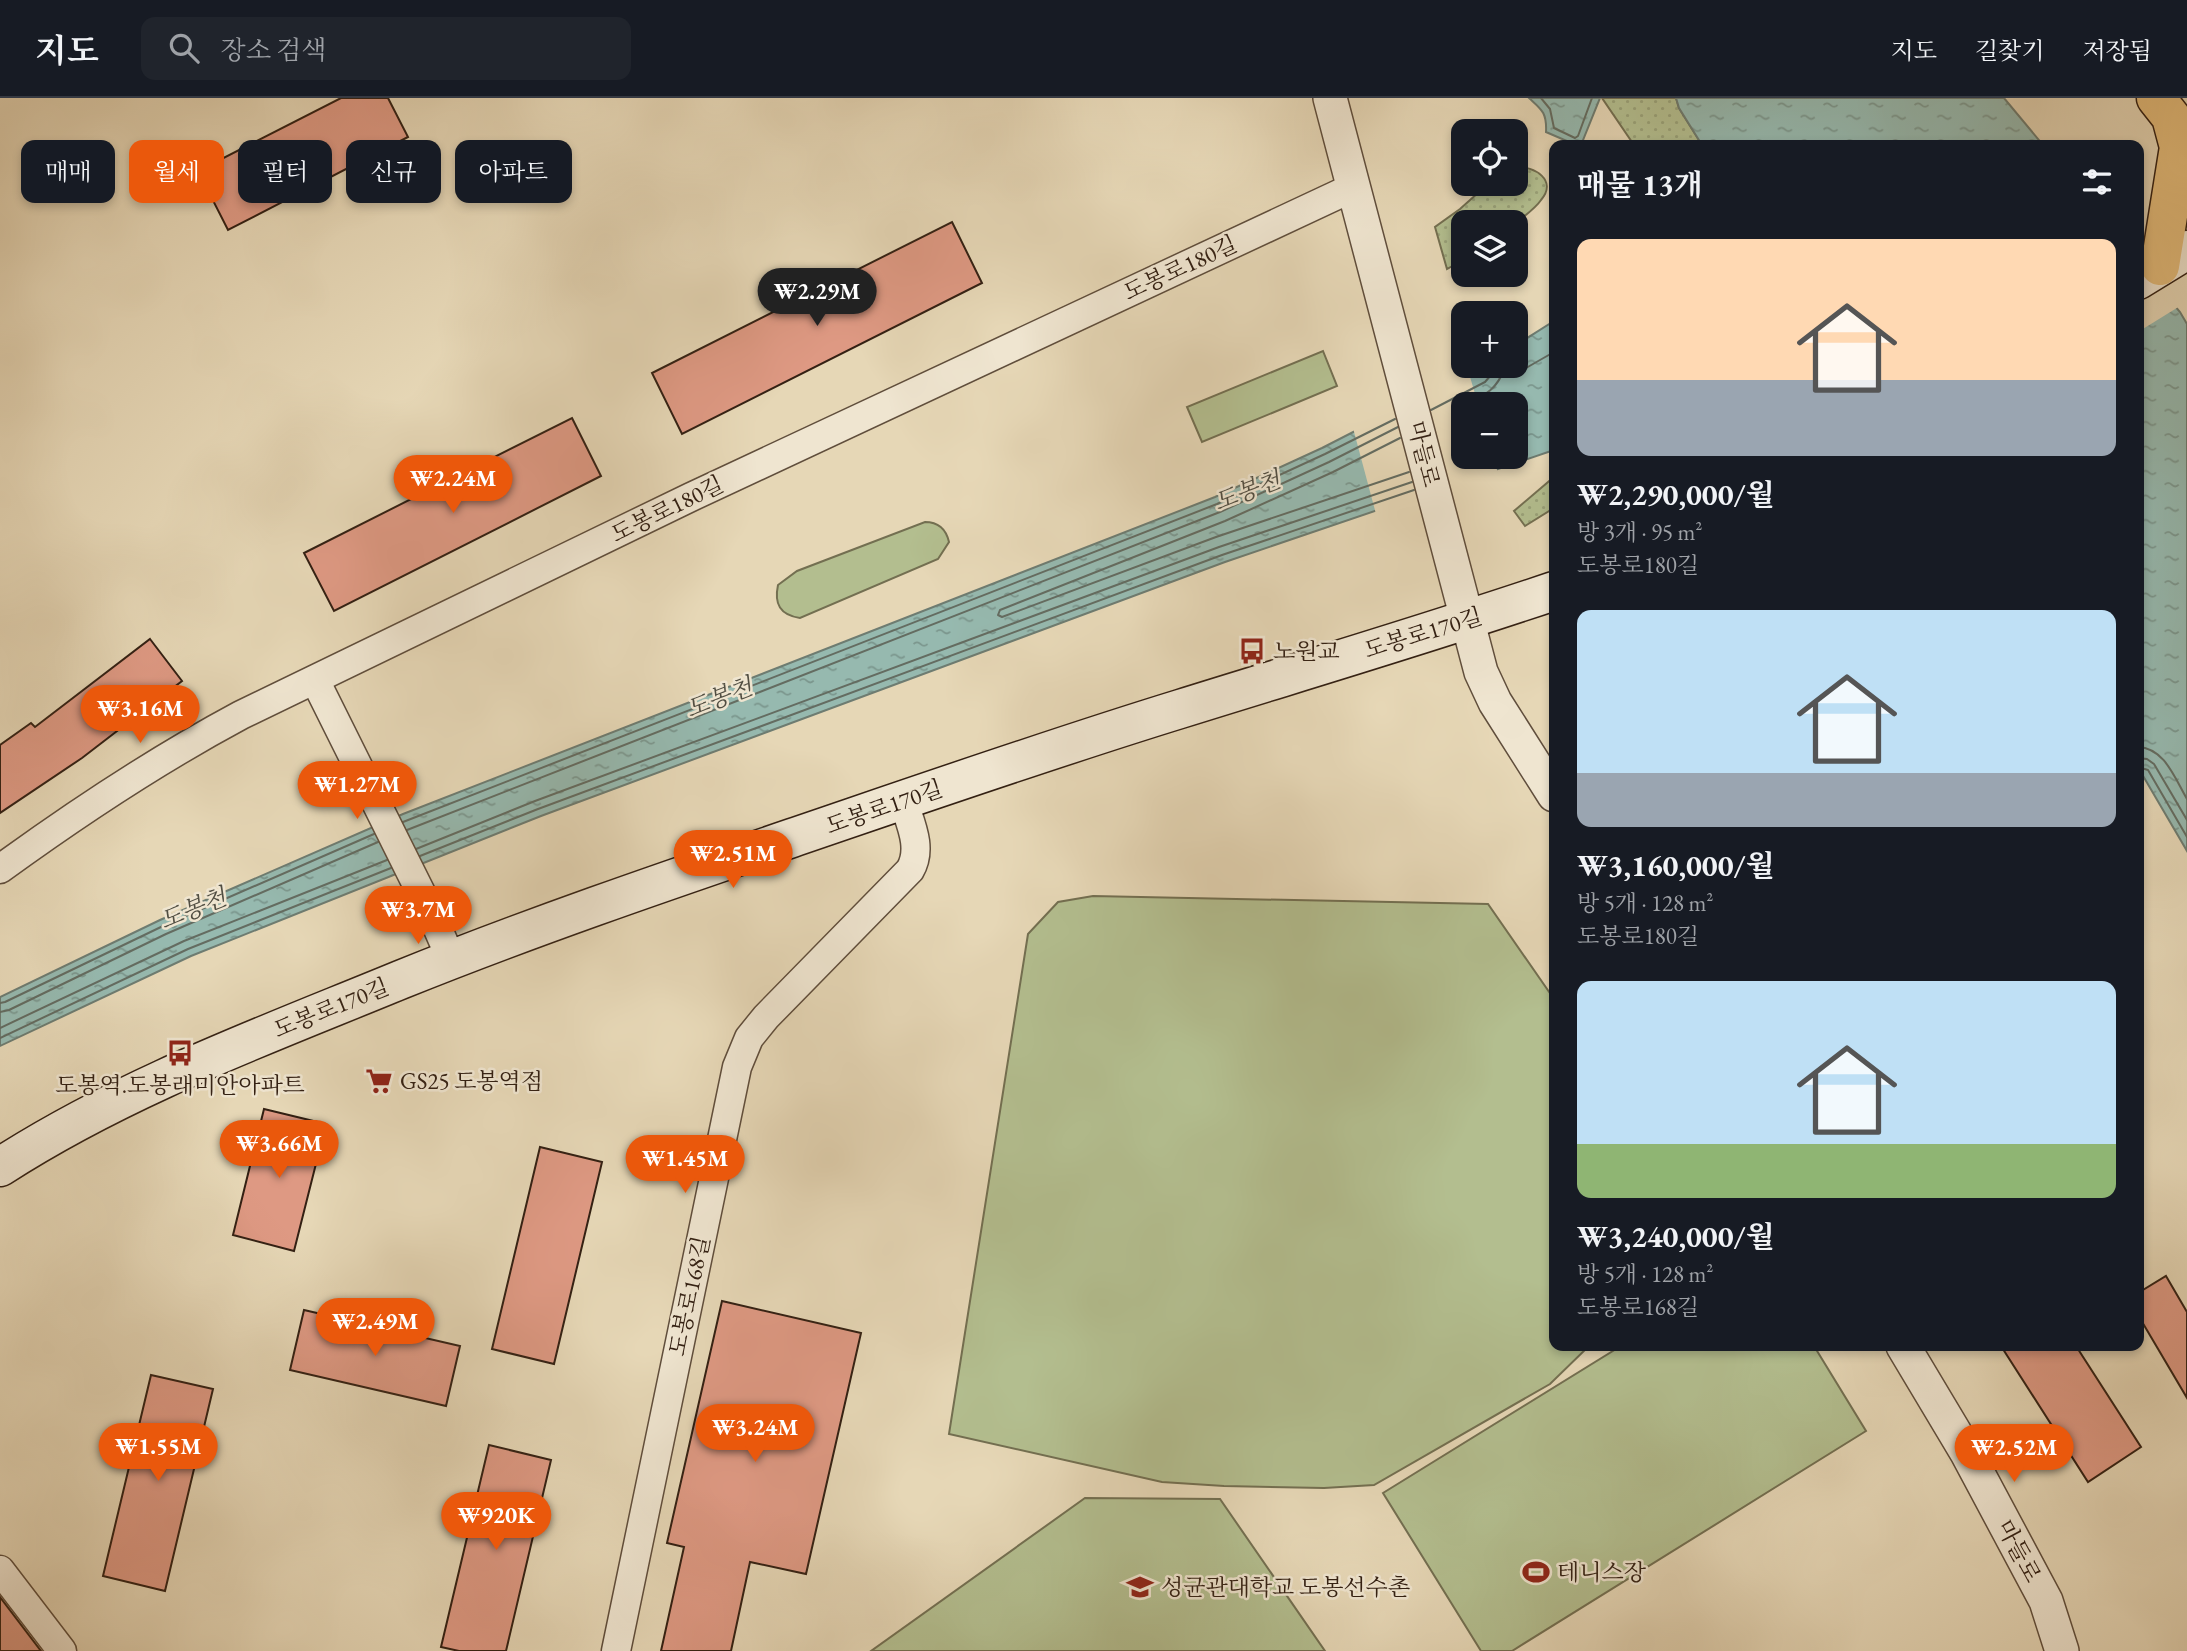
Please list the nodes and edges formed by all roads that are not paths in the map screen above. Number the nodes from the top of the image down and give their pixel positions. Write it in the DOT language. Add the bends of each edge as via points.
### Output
graph roads {
  1 [pos="1330,98"];
  2 [pos="2156,98"];
  3 [pos="1354,187"];
  4 [pos="2162,265"];
  5 [pos="1549,593"];
  6 [pos="1466,621"];
  7 [pos="315,680"];
  8 [pos="1549,787"];
  9 [pos="903,800"];
  10 [pos="0,869"];
  11 [pos="451,959"];
  12 [pos="0,1167"];
  13 [pos="1906,1351"];
  14 [pos="0,1570"];
  15 [pos="62,1651"];
  16 [pos="616,1651"];
  17 [pos="2062,1651"];
  1 -- 3 [label="street, 마들로"];
  2 -- 4 [label="highway" via="2171,117 2179,147"];
  3 -- 6 [label="street, 마들로"];
  3 -- 7 [label="street, 도봉로180길" via="678,503"];
  5 -- 6 [label="main road, 도봉로170길"];
  6 -- 8 [label="street, 마들로" via="1495,702"];
  6 -- 9 [label="main road, 도봉로170길"];
  7 -- 10 [label="street, 도봉로180길" via="194,740"];
  7 -- 11 [label="street"];
  9 -- 11 [label="main road, 도봉로170길"];
  9 -- 16 [label="street, 도봉로168길" via="916,847 915,863 766,1017 749,1038 737,1067"];
  11 -- 12 [label="main road, 도봉로170길" via="177,1072"];
  13 -- 17 [label="street, 마들로" via="2046,1601"];
  14 -- 15 [label="street"];
}
